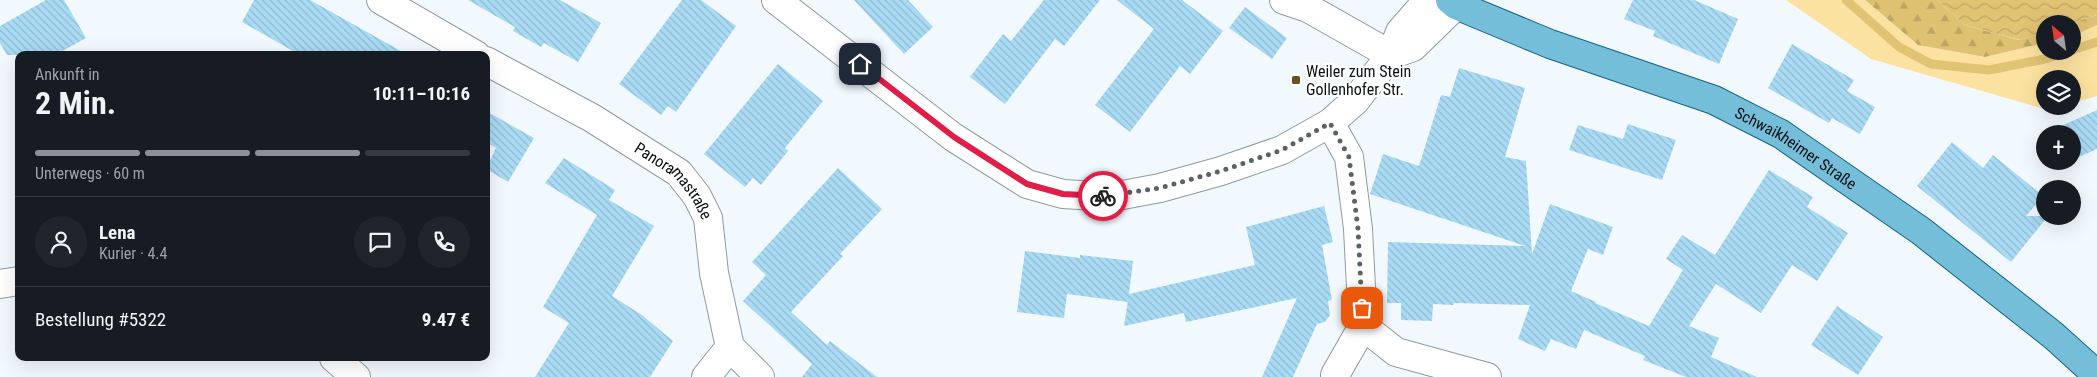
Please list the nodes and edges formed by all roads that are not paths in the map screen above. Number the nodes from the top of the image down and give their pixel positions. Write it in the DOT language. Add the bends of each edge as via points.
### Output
graph roads {
  1 [pos="381,0"];
  2 [pos="776,0"];
  3 [pos="1284,0"];
  4 [pos="1428,0"];
  5 [pos="1453,3"];
  6 [pos="469,51"];
  7 [pos="1391,55"];
  8 [pos="490,63"];
  9 [pos="1330,123"];
  10 [pos="15,282"];
  11 [pos="0,284"];
  12 [pos="1363,326"];
  13 [pos="730,347"];
  14 [pos="337,361"];
  15 [pos="1335,375"];
  16 [pos="2097,375"];
  17 [pos="356,377"];
  18 [pos="706,377"];
  19 [pos="760,377"];
  20 [pos="1487,377"];
  1 -- 6 [label="street"];
  2 -- 9 [label="street" via="954,137 1027,184 1063,194 1112,197 1160,188 1282,150"];
  3 -- 7 [label="street" via="1308,8"];
  4 -- 7 [label="street" via="1400,32"];
  5 -- 7 [label="street" via="1413,46"];
  5 -- 16 [label="main road, Schwaikheimer Straße" via="1550,44 1714,100 1781,134 1921,231 2054,336"];
  7 -- 9 [label="street" via="1355,101"];
  8 -- 13 [label="street, Panoramastraße" via="592,118 679,173 697,196 708,218 714,273"];
  9 -- 12 [label="street" via="1349,157 1358,229"];
  10 -- 11 [label="street"];
  12 -- 15 [label="street"];
  12 -- 20 [label="street" via="1396,352"];
  13 -- 18 [label="street"];
  13 -- 19 [label="street"];
  14 -- 17 [label="street"];
}
